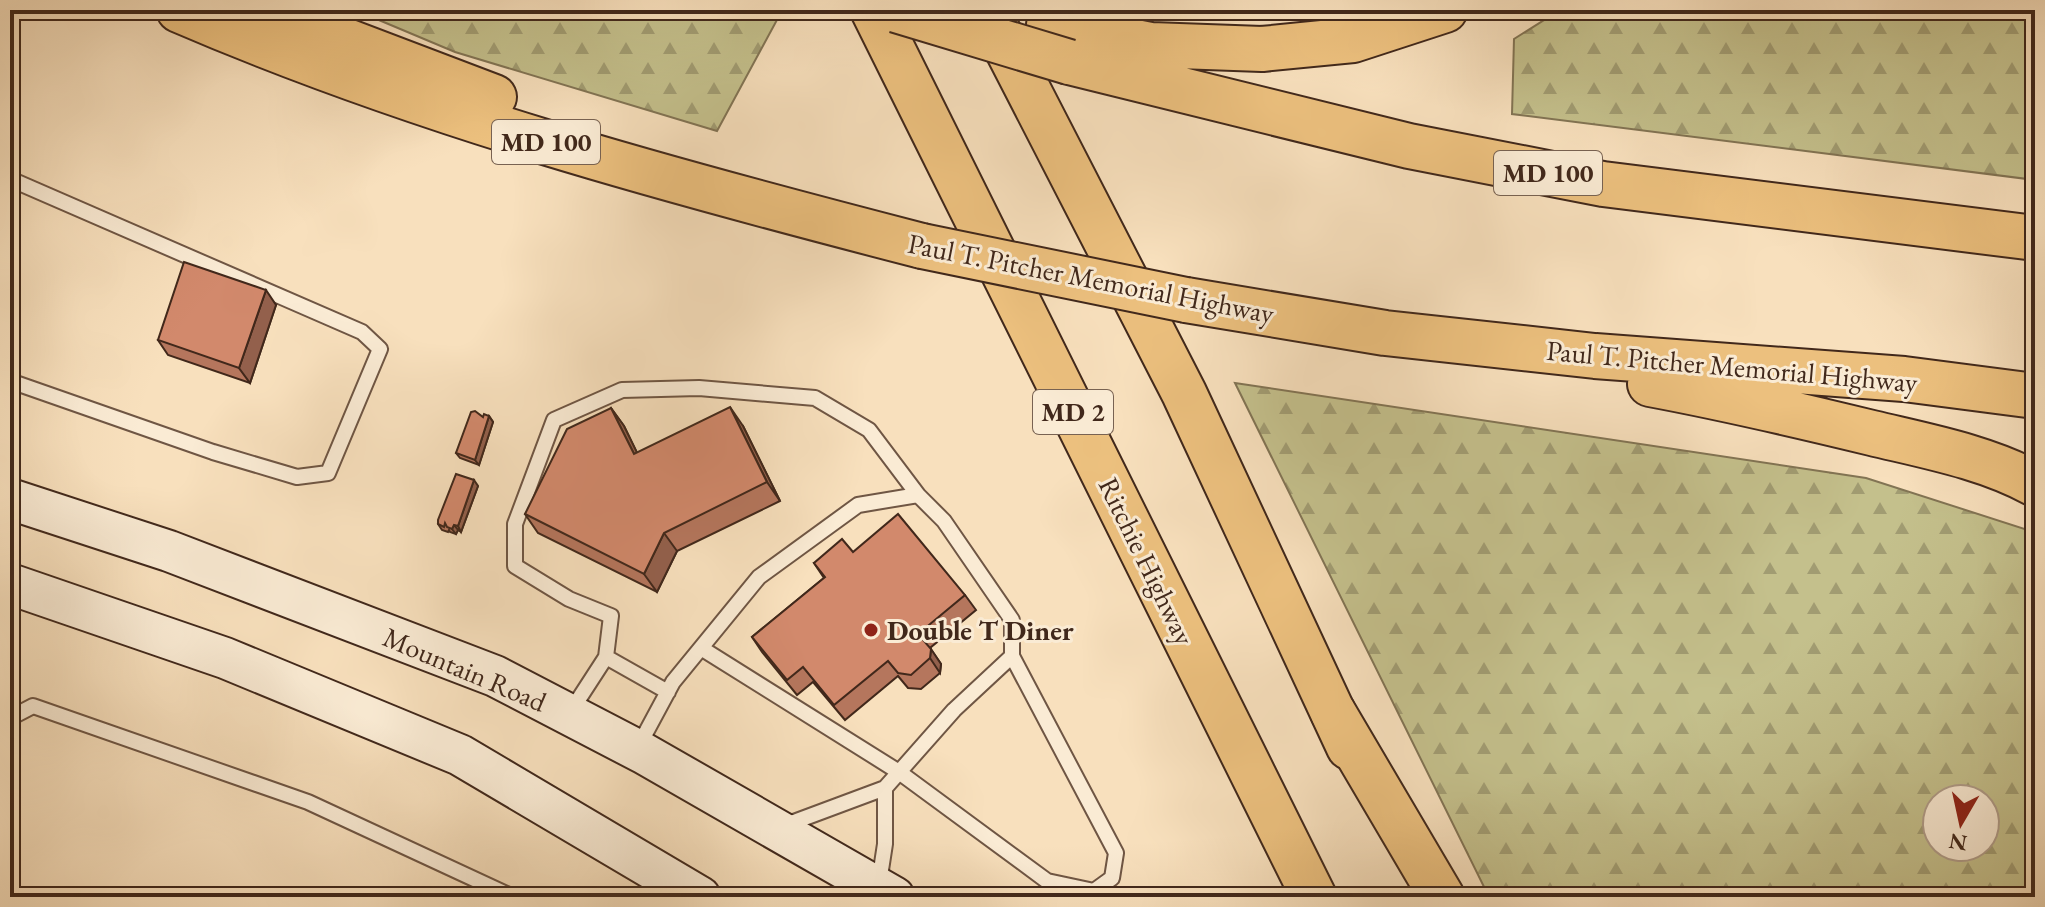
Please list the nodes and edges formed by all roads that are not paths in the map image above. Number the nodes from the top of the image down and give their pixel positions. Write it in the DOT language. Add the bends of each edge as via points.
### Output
graph roads {
  1 [pos="179,10"];
  2 [pos="265,10"];
  3 [pos="873,10"];
  4 [pos="896,10"];
  5 [pos="972,10"];
  6 [pos="987,10"];
  7 [pos="1445,10"];
  8 [pos="1059,44"];
  9 [pos="10,179"];
  10 [pos="2035,238"];
  11 [pos="922,246"];
  12 [pos="1385,333"];
  13 [pos="10,381"];
  14 [pos="2035,396"];
  15 [pos="2035,484"];
  16 [pos="918,495"];
  17 [pos="10,499"];
  18 [pos="10,584"];
  19 [pos="701,648"];
  20 [pos="1012,656"];
  21 [pos="606,657"];
  22 [pos="668,692"];
  23 [pos="1333,712"];
  24 [pos="569,715"];
  25 [pos="10,718"];
  26 [pos="636,750"];
  27 [pos="899,772"];
  28 [pos="885,788"];
  29 [pos="775,829"];
  30 [pos="1293,854"];
  31 [pos="886,892"];
  32 [pos="513,897"];
  33 [pos="700,897"];
  34 [pos="1297,897"];
  35 [pos="1314,897"];
  36 [pos="1421,897"];
  37 [pos="1442,897"];
  1 -- 11 [label="main road, Paul T. Pitcher Memorial Highway / MD 100" via="422,103 602,160"];
  2 -- 11 [label="main road" via="623,146"];
  3 -- 30 [label="main road, Ritchie Highway / MD 2"];
  4 -- 8 [label="main road, MD 100, bridge"];
  5 -- 8 [label="main road"];
  6 -- 23 [label="main road" via="1184,393"];
  7 -- 8 [label="main road" via="1353,40 1262,49"];
  8 -- 10 [label="main road, MD 100" via="1409,146 1603,184"];
  9 -- 13 [label="lane" via="362,332 380,349 328,473 297,477"];
  11 -- 12 [label="main road, Paul T. Pitcher Memorial Highway / MD 100, bridge" via="1186,300"];
  12 -- 14 [label="main road, Paul T. Pitcher Memorial Highway / MD 100" via="1595,356 1904,379"];
  12 -- 15 [label="main road" via="1729,399 1939,449"];
  16 -- 19 [label="lane" via="858,505 759,577"];
  16 -- 20 [label="lane" via="944,521 1012,620"];
  16 -- 21 [label="lane" via="869,430 815,398 699,388 622,390 554,420 515,524 515,566 569,599 611,616"];
  17 -- 24 [label="main road, Mountain Road" via="169,551 495,676"];
  18 -- 33 [label="main road" via="225,658 460,755"];
  19 -- 22 [label="lane"];
  19 -- 27 [label="lane"];
  20 -- 27 [label="lane"];
  20 -- 27 [label="lane" via="1116,853 1112,878 1094,891 1047,881"];
  21 -- 22 [label="lane"];
  21 -- 24 [label="lane"];
  22 -- 26 [label="lane"];
  23 -- 36 [label="main road"];
  23 -- 37 [label="main road"];
  24 -- 26 [label="main road, Mountain Road"];
  25 -- 32 [label="lane" via="33,706 308,802"];
  26 -- 29 [label="main road, Mountain Road"];
  27 -- 28 [label="lane"];
  28 -- 29 [label="lane"];
  28 -- 31 [label="lane"];
  29 -- 31 [label="main road, Mountain Road"];
  30 -- 34 [label="main road"];
  30 -- 35 [label="main road, Ritchie Highway / MD 2"];
}
